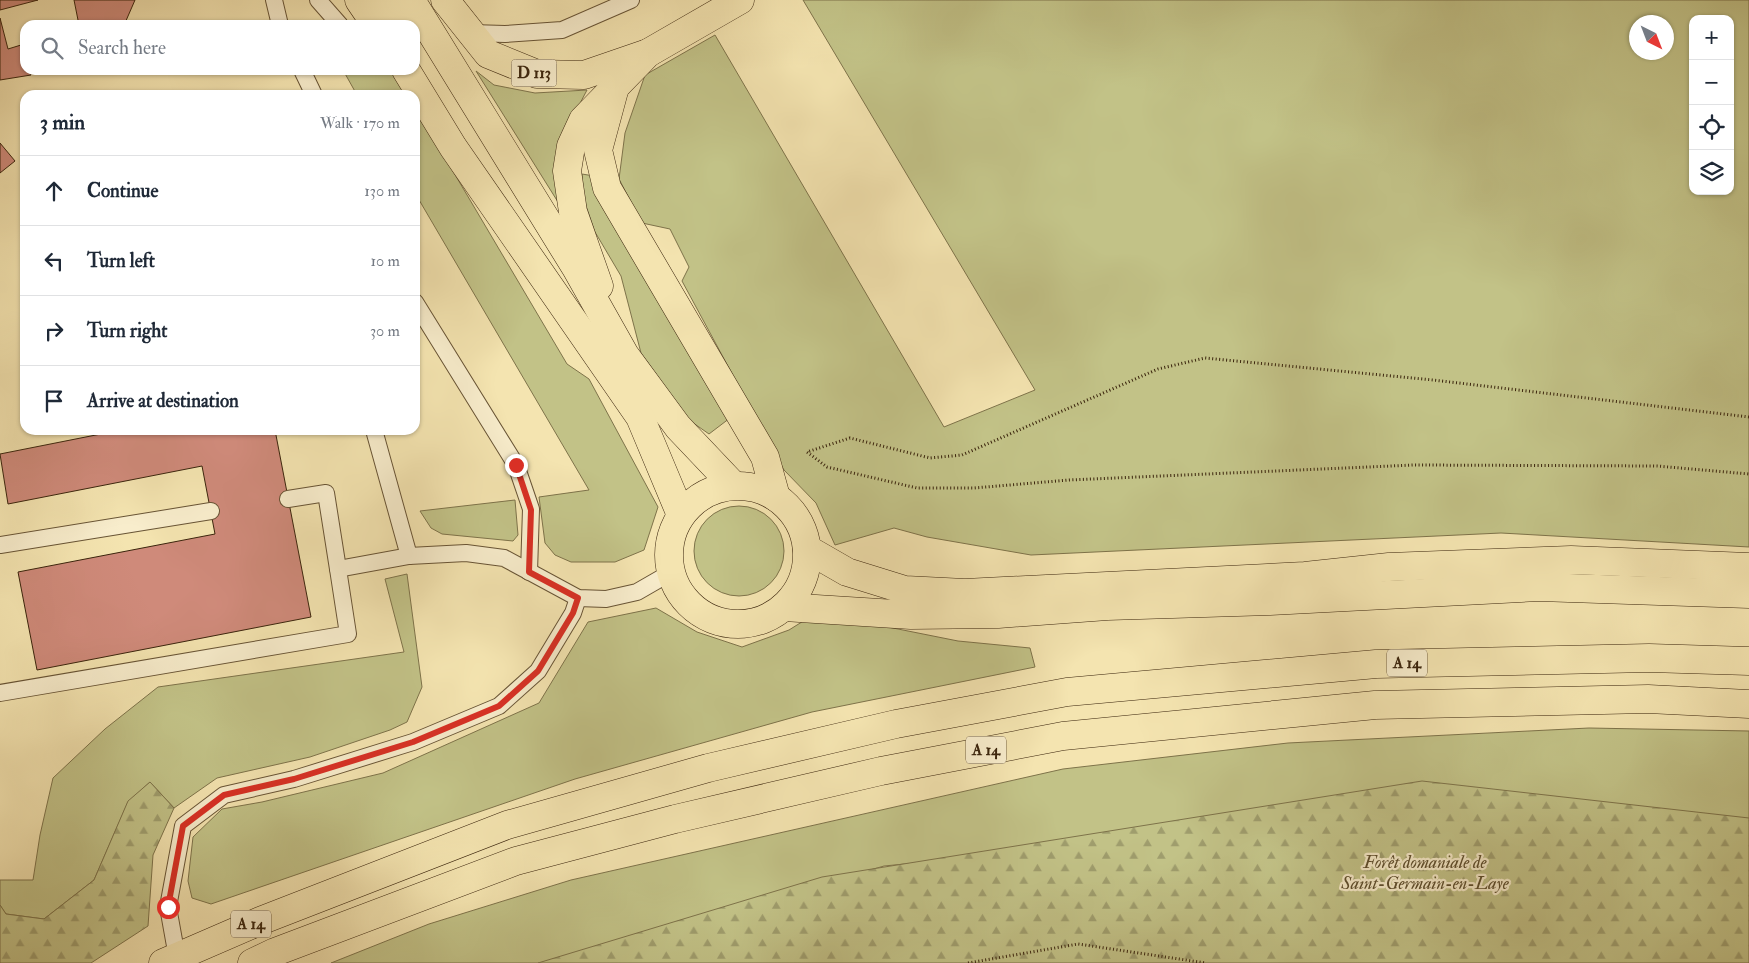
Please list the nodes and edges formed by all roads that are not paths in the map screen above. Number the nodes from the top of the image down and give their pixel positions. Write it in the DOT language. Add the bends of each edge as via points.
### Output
graph roads {
  1 [pos="274,0"];
  2 [pos="318,0"];
  3 [pos="359,0"];
  4 [pos="389,0"];
  5 [pos="410,0"];
  6 [pos="445,0"];
  7 [pos="631,0"];
  8 [pos="740,0"];
  9 [pos="279,20"];
  10 [pos="336,20"];
  11 [pos="373,20"];
  12 [pos="402,20"];
  13 [pos="471,33"];
  14 [pos="420,49"];
  15 [pos="648,52"];
  16 [pos="304,75"];
  17 [pos="409,75"];
  18 [pos="615,87"];
  19 [pos="312,90"];
  20 [pos="418,90"];
  21 [pos="420,93"];
  22 [pos="420,310"];
  23 [pos="616,339"];
  24 [pos="640,417"];
  25 [pos="375,435"];
  26 [pos="733,486"];
  27 [pos="776,496"];
  28 [pos="288,499"];
  29 [pos="211,511"];
  30 [pos="681,515"];
  31 [pos="0,545"];
  32 [pos="807,549"];
  33 [pos="409,556"];
  34 [pos="1749,568"];
  35 [pos="338,569"];
  36 [pos="529,572"];
  37 [pos="670,573"];
  38 [pos="1749,594"];
  39 [pos="578,598"];
  40 [pos="784,607"];
  41 [pos="1749,662"];
  42 [pos="0,693"];
  43 [pos="1749,704"];
  44 [pos="170,960"];
  45 [pos="252,963"];
  1 -- 9 [label="lane"];
  2 -- 10 [label="lane"];
  3 -- 11 [label="main road"];
  4 -- 12 [label="main road"];
  5 -- 23 [label="main road" via="576,268"];
  6 -- 13 [label="main road, D 113"];
  7 -- 13 [label="lane" via="562,30"];
  8 -- 15 [label="main road, D 113"];
  13 -- 15 [label="main road, D 113" via="488,54 537,74 584,75"];
  14 -- 24 [label="main road" via="475,135"];
  15 -- 18 [label="main road"];
  16 -- 19 [label="lane"];
  17 -- 20 [label="main road"];
  18 -- 23 [label="main road" via="583,120 571,146 567,171 573,212"];
  18 -- 27 [label="main road" via="598,150 607,188 765,457"];
  21 -- 24 [label="main road" via="453,147"];
  22 -- 36 [label="lane" via="516,465 531,510"];
  23 -- 26 [label="main road" via="678,427"];
  24 -- 30 [label="main road"];
  25 -- 33 [label="lane"];
  26 -- 27 [label="main road" via="748,486"];
  26 -- 30 [label="main road" via="706,493"];
  27 -- 32 [label="main road" via="797,518"];
  28 -- 35 [label="lane" via="326,493"];
  29 -- 31 [label="lane"];
  30 -- 37 [label="main road" via="669,544"];
  32 -- 34 [label="main road" via="847,572 904,590 964,593 1305,576 1389,567 1571,560"];
  32 -- 40 [label="main road" via="805,573 795,594"];
  33 -- 35 [label="lane"];
  33 -- 36 [label="lane" via="466,553 504,558"];
  35 -- 42 [label="lane" via="348,634"];
  36 -- 39 [label="lane"];
  37 -- 39 [label="lane" via="637,592 606,599"];
  37 -- 40 [label="main road" via="687,602 700,614 716,621 752,623"];
  38 -- 40 [label="main road" via="1539,587 1107,606 998,614 911,615"];
  39 -- 44 [label="lane" via="573,613 538,671 499,706 413,742 294,779 224,795 183,826 168,907"];
  41 -- 44 [label="main road, A 14" via="1649,658 1376,664 1067,692 896,724 708,768 507,825 260,921"];
  43 -- 45 [label="main road, A 14" via="1648,699 1375,705 1063,736 881,771 516,861"];
}
